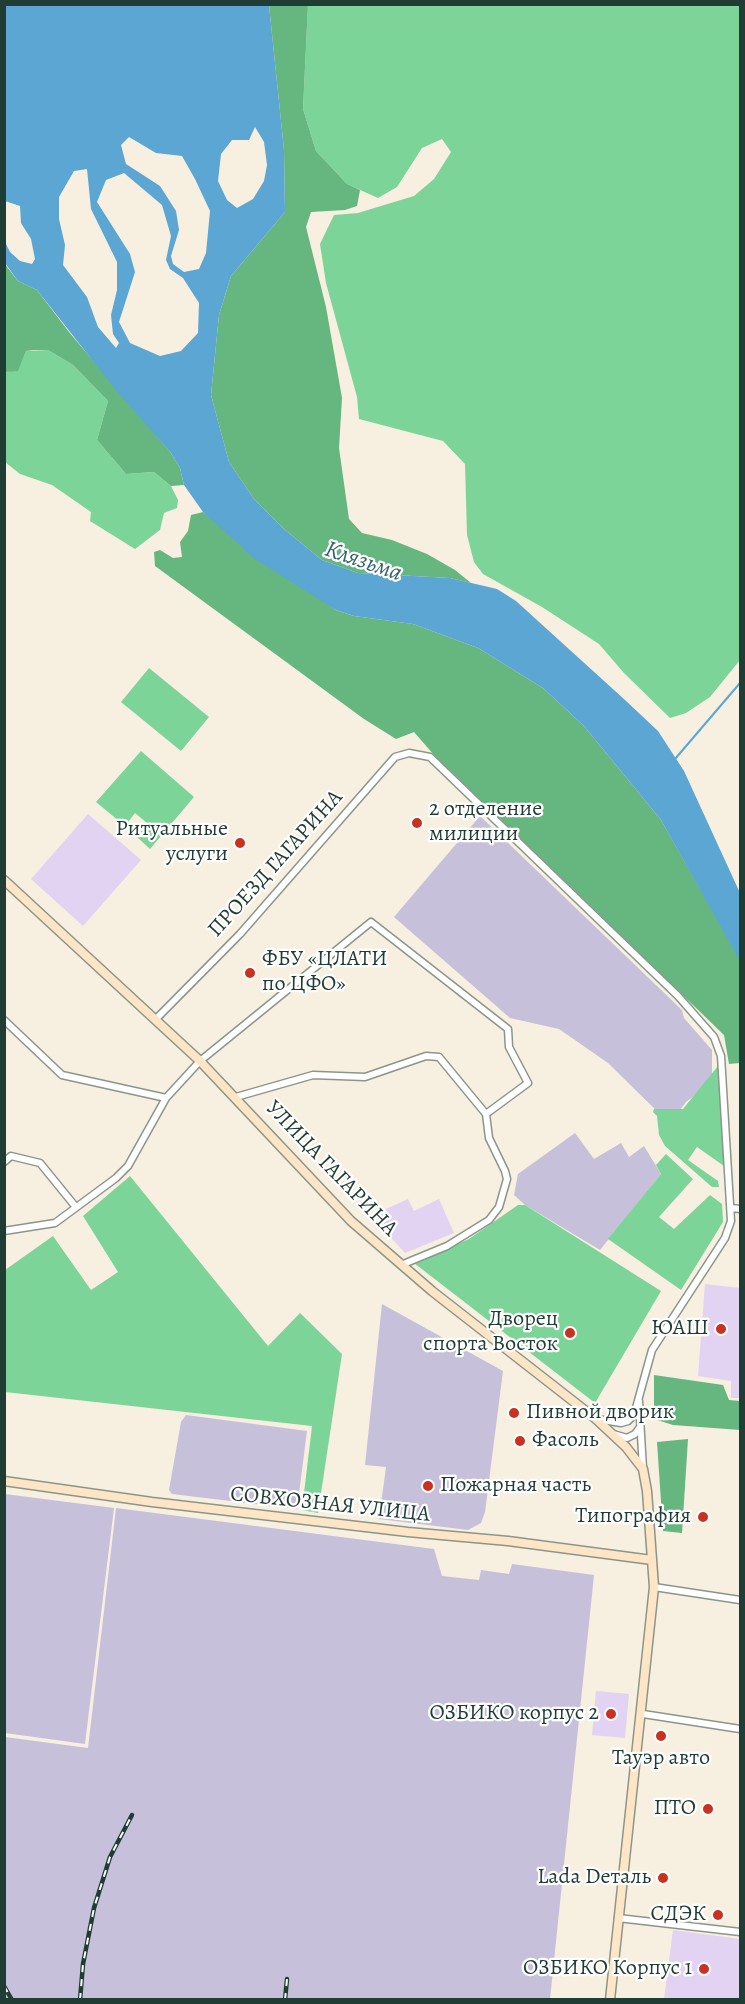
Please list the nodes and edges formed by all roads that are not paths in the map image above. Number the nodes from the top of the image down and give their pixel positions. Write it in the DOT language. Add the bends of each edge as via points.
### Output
graph roads {
  1 [pos="4,880"];
  2 [pos="156,1019"];
  3 [pos="4,1020"];
  4 [pos="200,1061"];
  5 [pos="236,1097"];
  6 [pos="166,1098"];
  7 [pos="486,1114"];
  8 [pos="4,1162"];
  9 [pos="75,1206"];
  10 [pos="731,1208"];
  11 [pos="741,1209"];
  12 [pos="4,1231"];
  13 [pos="401,1265"];
  14 [pos="639,1392"];
  15 [pos="596,1419"];
  16 [pos="640,1427"];
  17 [pos="610,1433"];
  18 [pos="643,1469"];
  19 [pos="4,1481"];
  20 [pos="652,1560"];
  21 [pos="654,1587"];
  22 [pos="741,1600"];
  23 [pos="642,1714"];
  24 [pos="741,1729"];
  25 [pos="618,1918"];
  26 [pos="741,1932"];
  27 [pos="610,2000"];
  1 -- 2 [label="main road, УЛИЦА ГАГАРИНА"];
  2 -- 4 [label="main road, УЛИЦА ГАГАРИНА"];
  2 -- 10 [label="street, ПРОЕЗД ГАГАРИНА" via="240,934 395,757 409,753 430,757 678,996 714,1037 721,1056"];
  3 -- 6 [label="street" via="62,1075"];
  4 -- 5 [label="main road, УЛИЦА ГАГАРИНА"];
  4 -- 6 [label="street"];
  4 -- 7 [label="street" via="371,922 508,1029 509,1047 528,1083"];
  5 -- 7 [label="street" via="313,1075 365,1077 426,1056 439,1057"];
  5 -- 13 [label="main road, УЛИЦА ГАГАРИНА" via="351,1221"];
  6 -- 9 [label="street" via="128,1166"];
  7 -- 13 [label="street" via="489,1138 507,1179 499,1207 489,1220 467,1235"];
  8 -- 9 [label="street" via="11,1156 40,1163"];
  9 -- 12 [label="street" via="55,1223"];
  10 -- 11 [label="street"];
  10 -- 14 [label="street" via="725,1238 652,1350"];
  13 -- 15 [label="main road, УЛИЦА ГАГАРИНА"];
  14 -- 15 [label="street" via="634,1415 628,1421 609,1423"];
  14 -- 16 [label="street"];
  15 -- 17 [label="main road, УЛИЦА ГАГАРИНА"];
  16 -- 17 [label="street" via="627,1438"];
  16 -- 18 [label="street"];
  17 -- 18 [label="main road, УЛИЦА ГАГАРИНА"];
  18 -- 20 [label="main road"];
  19 -- 20 [label="main road, СОВХОЗНАЯ УЛИЦА"];
  20 -- 21 [label="main road"];
  21 -- 22 [label="street"];
  21 -- 23 [label="main road"];
  23 -- 24 [label="street"];
  23 -- 25 [label="main road"];
  25 -- 26 [label="street"];
  25 -- 27 [label="main road"];
}
